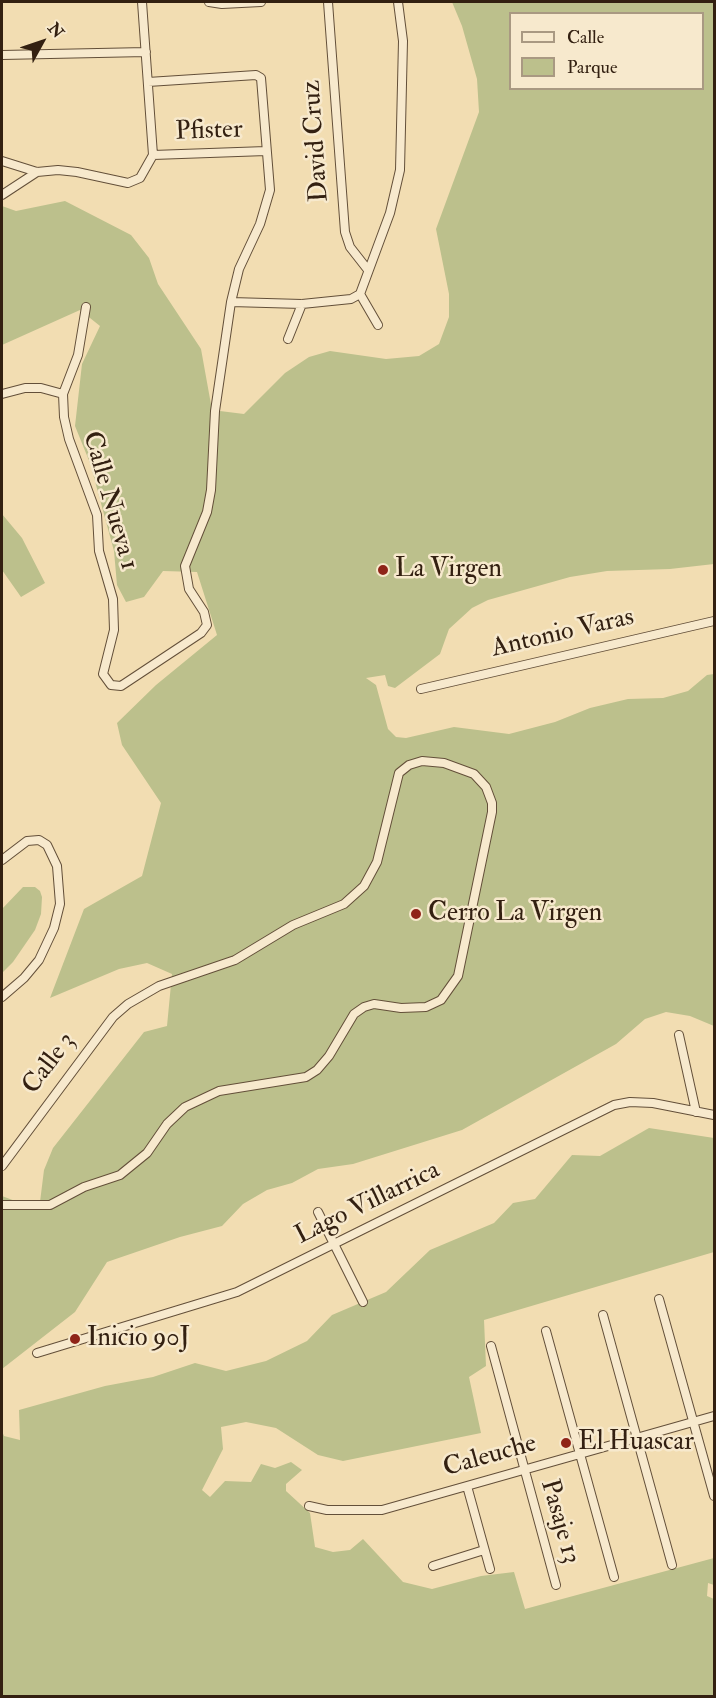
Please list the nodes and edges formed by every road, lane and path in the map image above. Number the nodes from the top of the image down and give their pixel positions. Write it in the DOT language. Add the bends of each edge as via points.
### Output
graph roads {
  1 [pos="142,2"];
  2 [pos="209,2"];
  3 [pos="261,2"];
  4 [pos="328,2"];
  5 [pos="399,2"];
  6 [pos="146,52"];
  7 [pos="2,55"];
  8 [pos="148,82"];
  9 [pos="266,151"];
  10 [pos="153,155"];
  11 [pos="2,161"];
  12 [pos="37,172"];
  13 [pos="2,195"];
  14 [pos="368,270"];
  15 [pos="360,294"];
  16 [pos="231,302"];
  17 [pos="302,304"];
  18 [pos="86,307"];
  19 [pos="378,325"];
  20 [pos="288,339"];
  21 [pos="63,393"];
  22 [pos="2,394"];
  23 [pos="714,621"];
  24 [pos="421,689"];
  25 [pos="2,860"];
  26 [pos="2,997"];
  27 [pos="679,1035"];
  28 [pos="696,1112"];
  29 [pos="714,1115"];
  30 [pos="2,1166"];
  31 [pos="2,1204"];
  32 [pos="318,1212"];
  33 [pos="334,1244"];
  34 [pos="659,1299"];
  35 [pos="363,1302"];
  36 [pos="603,1315"];
  37 [pos="546,1331"];
  38 [pos="491,1346"];
  39 [pos="37,1353"];
  40 [pos="714,1416"];
  41 [pos="693,1422"];
  42 [pos="636,1438"];
  43 [pos="579,1454"];
  44 [pos="522,1470"];
  45 [pos="467,1486"];
  46 [pos="714,1496"];
  47 [pos="309,1506"];
  48 [pos="484,1550"];
  49 [pos="672,1565"];
  50 [pos="433,1566"];
  51 [pos="490,1569"];
  52 [pos="614,1577"];
  53 [pos="556,1586"];
  1 -- 6 [label="street"];
  2 -- 3 [label="street"];
  4 -- 14 [label="street, David Cruz" via="345,232 350,247"];
  5 -- 14 [label="street" via="403,35 400,170 390,213"];
  6 -- 7 [label="street"];
  6 -- 8 [label="street"];
  8 -- 9 [label="street" via="256,75 263,84"];
  8 -- 10 [label="street"];
  9 -- 10 [label="street, Pfister"];
  9 -- 16 [label="street" via="269,198 239,269"];
  10 -- 12 [label="street" via="140,177 132,182 78,172"];
  11 -- 12 [label="street"];
  12 -- 13 [label="street"];
  14 -- 15 [label="street"];
  15 -- 17 [label="street" via="351,299"];
  15 -- 19 [label="street"];
  16 -- 17 [label="street"];
  16 -- 21 [label="street, Calle Nueva 1" via="215,411 209,501 185,566 189,589 206,617 205,629 127,684 111,685 104,678 114,630 114,599 99,551 97,515 69,439"];
  17 -- 20 [label="street"];
  18 -- 21 [label="street, Calle Nueva 1" via="78,355"];
  21 -- 22 [label="street" via="25,388"];
  23 -- 24 [label="street, Antonio Varas"];
  25 -- 26 [label="street" via="27,841 39,840 46,845 57,866 60,904 39,960"];
  27 -- 28 [label="street"];
  28 -- 29 [label="street, Lago Villarrica"];
  28 -- 33 [label="street, Lago Villarrica" via="640,1102 614,1106"];
  30 -- 31 [label="street, Calle 3" via="113,1017 140,996 235,960 293,925 344,904 364,886 376,862 399,772 422,761 444,763 474,774 486,787 492,812 458,976 441,1000 426,1007 364,1007 354,1014 329,1056 306,1077 219,1090 185,1107 167,1124 147,1153 120,1175 50,1204"];
  32 -- 33 [label="street"];
  33 -- 35 [label="street"];
  33 -- 39 [label="street, Lago Villarrica" via="219,1299"];
  34 -- 41 [label="street"];
  36 -- 42 [label="street"];
  37 -- 43 [label="street"];
  38 -- 44 [label="street, Pasaje 13"];
  40 -- 41 [label="street, Caleuche"];
  41 -- 42 [label="street, Caleuche"];
  41 -- 46 [label="street"];
  42 -- 43 [label="street, Caleuche"];
  42 -- 49 [label="street"];
  43 -- 44 [label="street, Caleuche"];
  43 -- 52 [label="street"];
  44 -- 45 [label="street, Caleuche"];
  44 -- 53 [label="street, Pasaje 13"];
  45 -- 47 [label="street, Caleuche" via="382,1510 327,1510"];
  45 -- 48 [label="street"];
  48 -- 50 [label="street"];
  48 -- 51 [label="street"];
}
